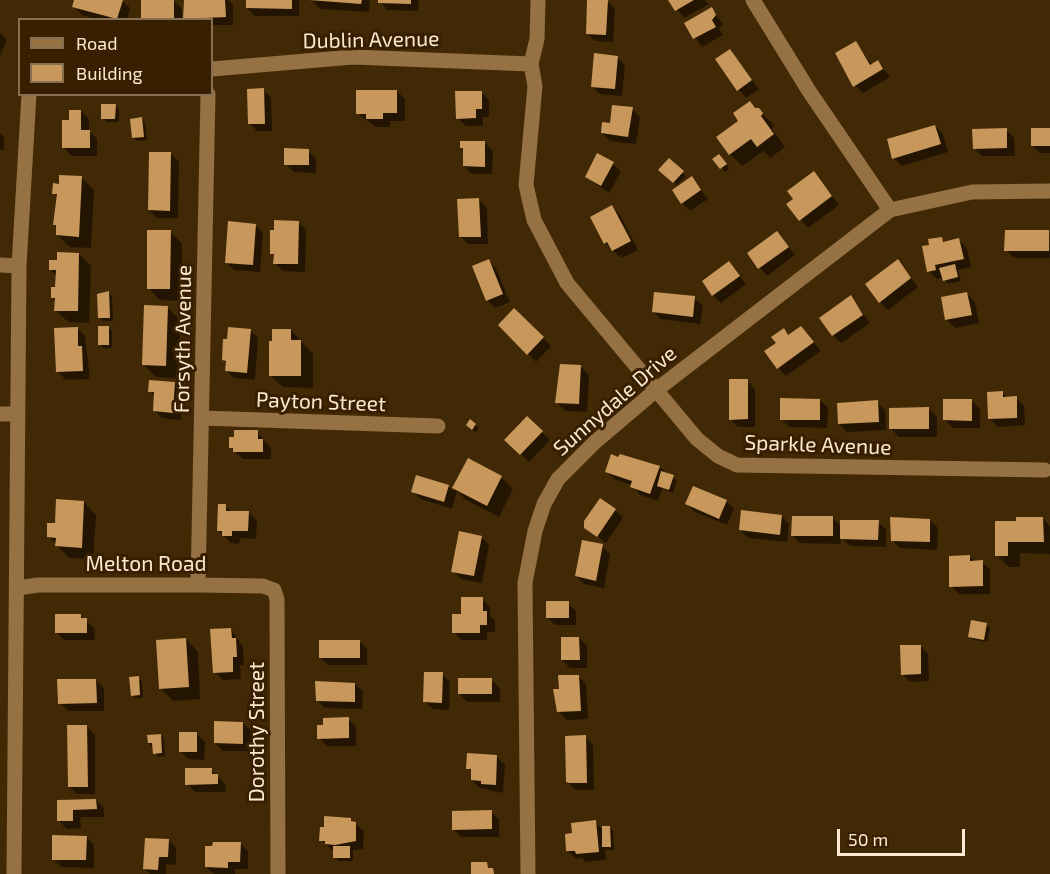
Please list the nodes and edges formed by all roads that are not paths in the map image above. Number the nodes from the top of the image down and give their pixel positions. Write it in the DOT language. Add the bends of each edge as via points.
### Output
graph roads {
  1 [pos="538,0"];
  2 [pos="753,0"];
  3 [pos="531,64"];
  4 [pos="213,69"];
  5 [pos="29,96"];
  6 [pos="208,96"];
  7 [pos="1050,191"];
  8 [pos="890,210"];
  9 [pos="0,265"];
  10 [pos="19,266"];
  11 [pos="655,390"];
  12 [pos="0,414"];
  13 [pos="18,414"];
  14 [pos="202,418"];
  15 [pos="438,426"];
  16 [pos="1045,470"];
  17 [pos="198,585"];
  18 [pos="18,588"];
  19 [pos="274,590"];
  20 [pos="7,759"];
  21 [pos="14,874"];
  22 [pos="278,874"];
  23 [pos="528,874"];
  1 -- 3 [label="street, Sparkle Avenue" via="537,39"];
  2 -- 8 [label="street"];
  3 -- 4 [label="street, Dublin Avenue" via="353,57"];
  3 -- 11 [label="street, Sparkle Avenue" via="534,86 526,186 534,220 567,283"];
  5 -- 10 [label="street"];
  6 -- 14 [label="street, Forsyth Avenue"];
  7 -- 8 [label="street, Sunnydale Drive" via="972,192"];
  8 -- 11 [label="street, Sunnydale Drive"];
  9 -- 10 [label="street"];
  10 -- 13 [label="street"];
  11 -- 16 [label="street, Sparkle Avenue" via="697,439 737,465"];
  11 -- 23 [label="street, Sunnydale Drive" via="558,479 535,531 525,583"];
  12 -- 13 [label="street"];
  13 -- 18 [label="street"];
  14 -- 15 [label="street, Payton Street"];
  14 -- 17 [label="street, Forsyth Avenue"];
  17 -- 18 [label="street, Melton Road"];
  17 -- 19 [label="street, Melton Road" via="263,586"];
  18 -- 20 [label="street"];
  19 -- 22 [label="street, Dorothy Street"];
  20 -- 21 [label="street"];
}
